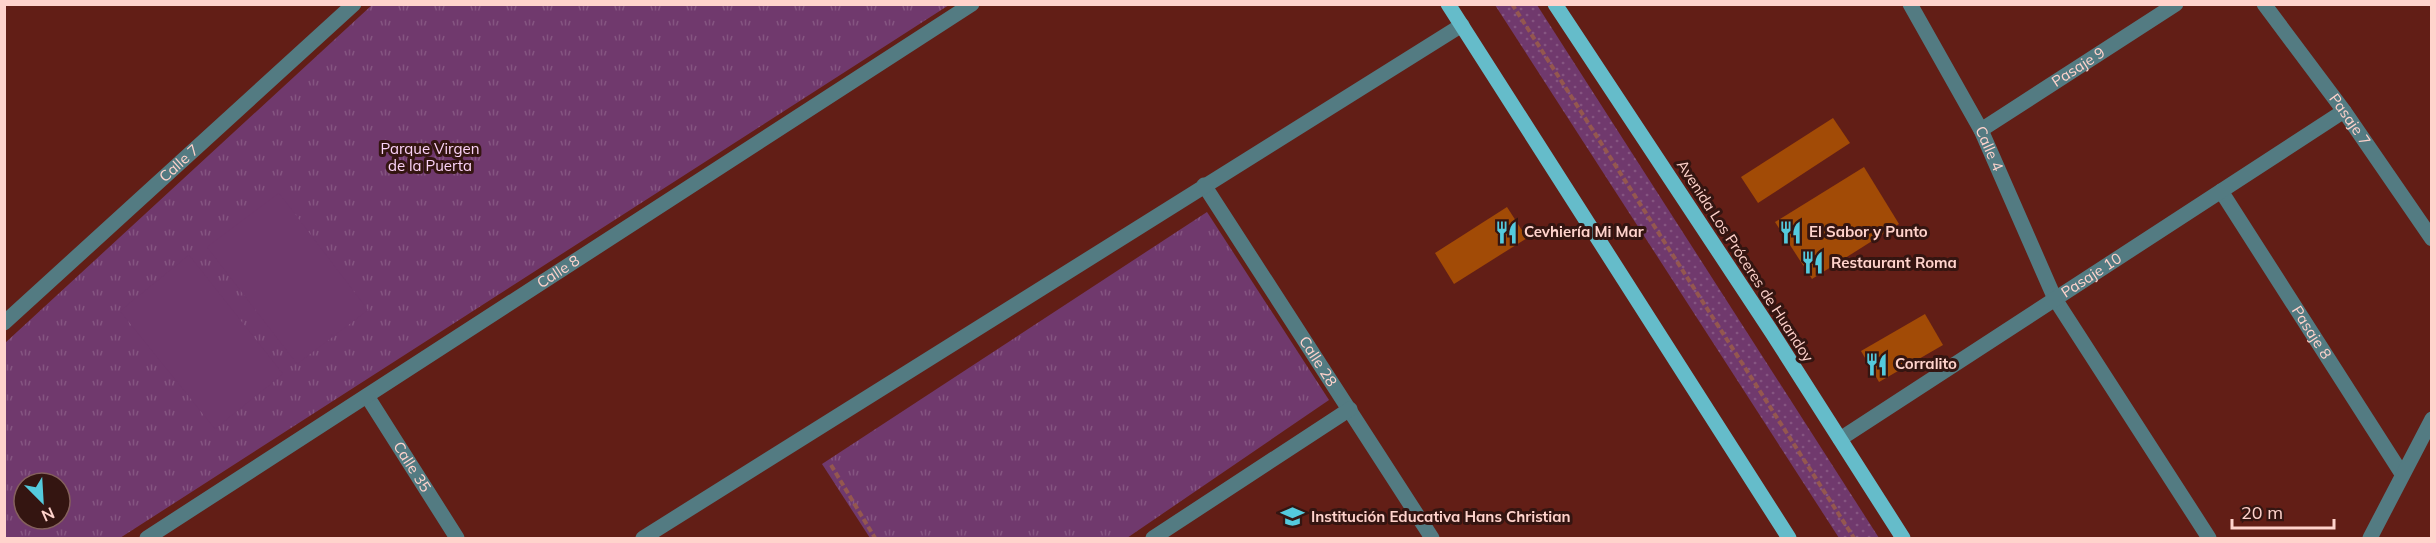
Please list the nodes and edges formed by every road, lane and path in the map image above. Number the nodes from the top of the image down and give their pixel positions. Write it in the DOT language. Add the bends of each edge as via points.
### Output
graph roads {
  1 [pos="354,4"];
  2 [pos="972,4"];
  3 [pos="1448,4"];
  4 [pos="1512,4"];
  5 [pos="1555,4"];
  6 [pos="1910,4"];
  7 [pos="2176,4"];
  8 [pos="2264,4"];
  9 [pos="1462,25"];
  10 [pos="2344,111"];
  11 [pos="1981,130"];
  12 [pos="1204,185"];
  13 [pos="2221,191"];
  14 [pos="2432,239"];
  15 [pos="2055,299"];
  16 [pos="4,323"];
  17 [pos="367,396"];
  18 [pos="1350,410"];
  19 [pos="2432,419"];
  20 [pos="1840,439"];
  21 [pos="831,465"];
  22 [pos="2402,474"];
  23 [pos="147,538"];
  24 [pos="457,538"];
  25 [pos="643,538"];
  26 [pos="875,538"];
  27 [pos="1153,538"];
  28 [pos="1432,538"];
  29 [pos="1789,538"];
  30 [pos="1854,538"];
  31 [pos="1903,538"];
  32 [pos="2209,538"];
  33 [pos="2370,538"];
  1 -- 16 [label="street, Calle 7"];
  2 -- 17 [label="street, Calle 8"];
  3 -- 9 [label="main road"];
  4 -- 30 [label="path"];
  5 -- 20 [label="main road, Avenida Los Próceres de Huandoy"];
  6 -- 11 [label="street, Calle 4"];
  7 -- 11 [label="street, Pasaje 9"];
  8 -- 10 [label="street, Pasaje 7"];
  9 -- 12 [label="street"];
  9 -- 29 [label="main road"];
  10 -- 13 [label="street, Pasaje 10"];
  10 -- 14 [label="street, Pasaje 7"];
  11 -- 15 [label="street, Calle 4"];
  12 -- 18 [label="street, Calle 28"];
  12 -- 25 [label="street"];
  13 -- 15 [label="street, Pasaje 10"];
  13 -- 22 [label="street, Pasaje 8"];
  15 -- 20 [label="street, Pasaje 10"];
  15 -- 32 [label="street, Calle 4"];
  17 -- 23 [label="street, Calle 8"];
  17 -- 24 [label="street, Calle 35"];
  18 -- 27 [label="street"];
  18 -- 28 [label="street, Calle 28"];
  19 -- 22 [label="street"];
  20 -- 31 [label="main road, Avenida Los Próceres de Huandoy"];
  21 -- 26 [label="path"];
  22 -- 33 [label="street"];
}
